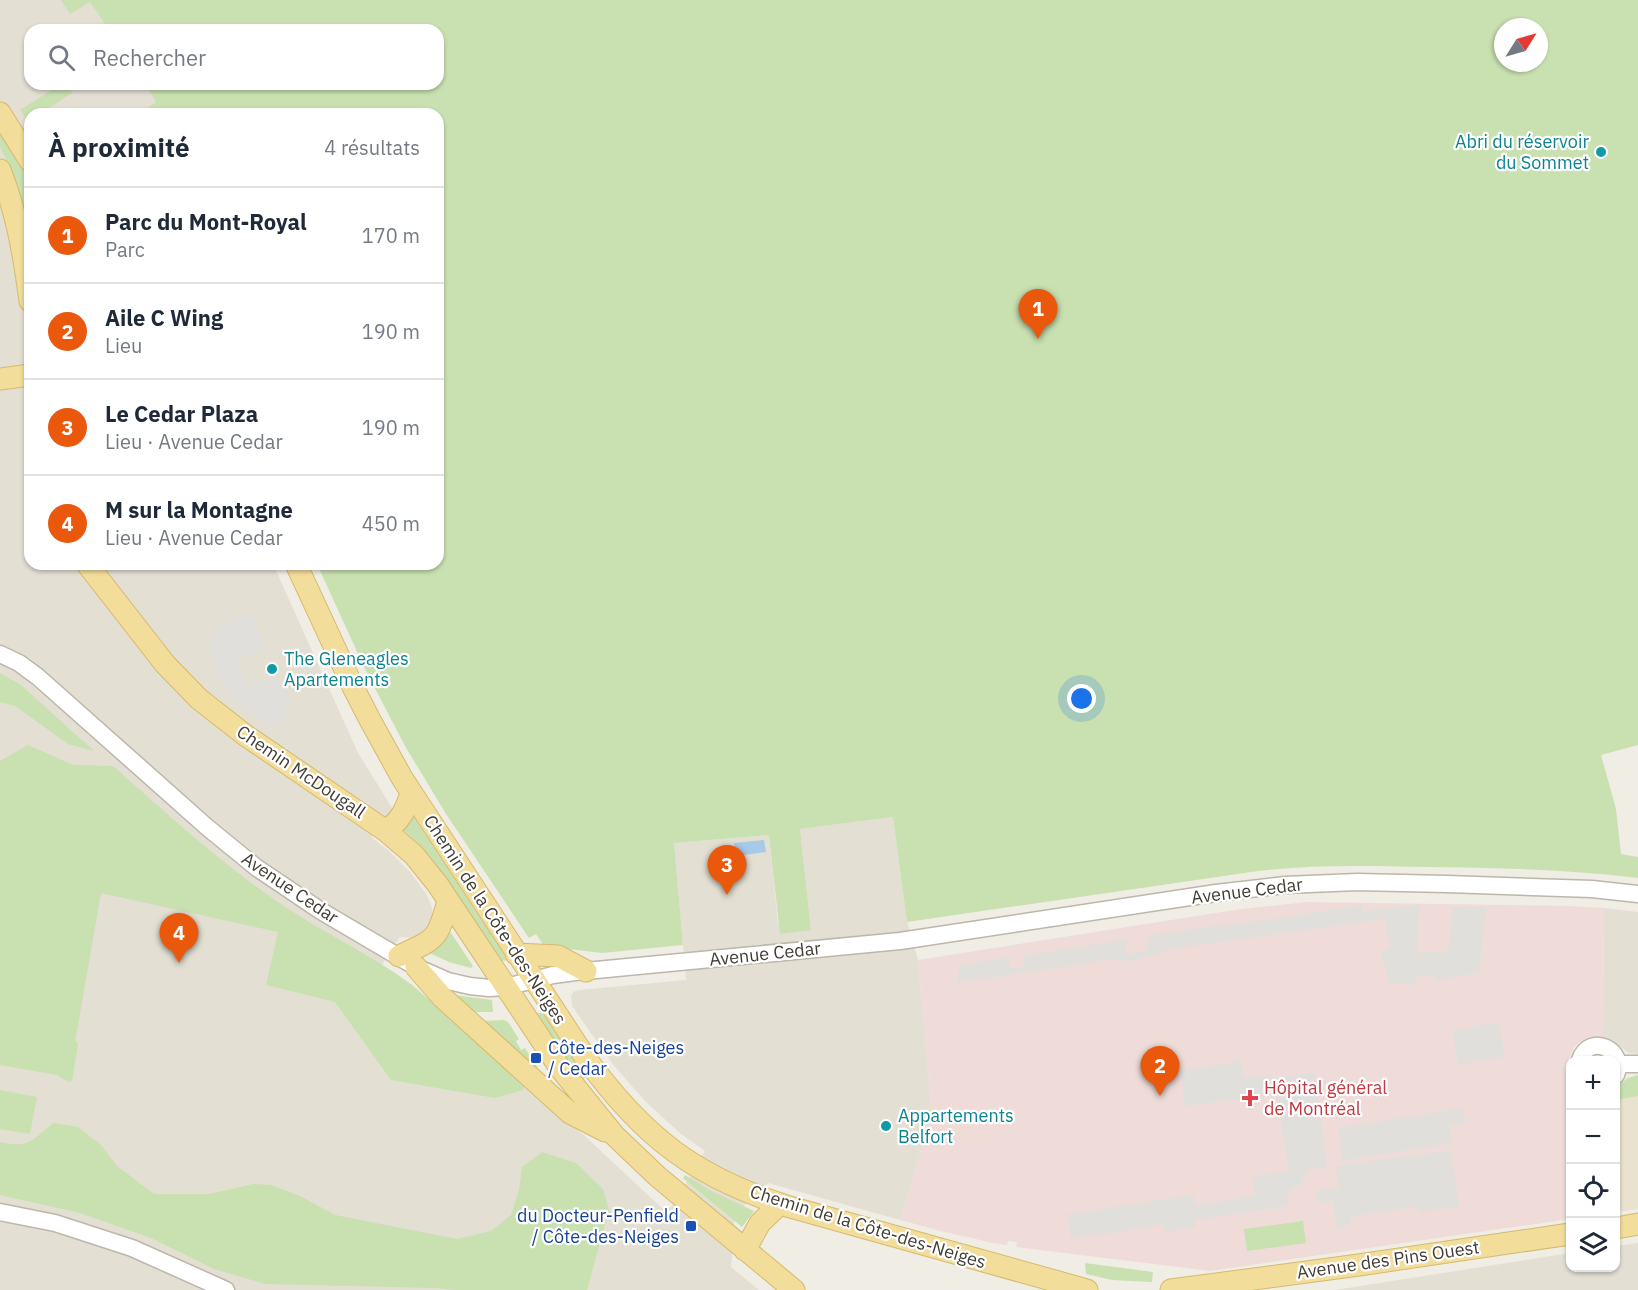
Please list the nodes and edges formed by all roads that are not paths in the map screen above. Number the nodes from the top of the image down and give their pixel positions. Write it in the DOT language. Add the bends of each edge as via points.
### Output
graph roads {
  1 [pos="0,113"];
  2 [pos="24,151"];
  3 [pos="0,170"];
  4 [pos="24,261"];
  5 [pos="24,376"];
  6 [pos="0,379"];
  7 [pos="92,570"];
  8 [pos="299,570"];
  9 [pos="0,654"];
  10 [pos="411,793"];
  11 [pos="386,831"];
  12 [pos="1638,894"];
  13 [pos="448,900"];
  14 [pos="516,954"];
  15 [pos="408,961"];
  16 [pos="586,971"];
  17 [pos="533,980"];
  18 [pos="506,987"];
  19 [pos="1582,1056"];
  20 [pos="1614,1056"];
  21 [pos="1638,1064"];
  22 [pos="1620,1068"];
  23 [pos="614,1135"];
  24 [pos="780,1204"];
  25 [pos="0,1212"];
  26 [pos="1638,1224"];
  27 [pos="1620,1227"];
  28 [pos="1566,1235"];
  29 [pos="745,1250"];
  30 [pos="1221,1286"];
  31 [pos="226,1290"];
  32 [pos="794,1290"];
  33 [pos="1087,1290"];
  34 [pos="1171,1290"];
  1 -- 2 [label="main road"];
  3 -- 4 [label="main road" via="12,201"];
  5 -- 6 [label="main road"];
  7 -- 11 [label="main road, Chemin McDougall" via="158,656 199,699"];
  8 -- 10 [label="main road, Chemin de la Côte-des-Neiges" via="366,712"];
  9 -- 15 [label="street, Avenue Cedar" via="38,677 257,868 321,911"];
  10 -- 11 [label="main road" via="403,815"];
  10 -- 14 [label="main road, Chemin de la Côte-des-Neiges"];
  11 -- 13 [label="main road, Chemin McDougall" via="422,864"];
  12 -- 16 [label="street, Avenue Cedar" via="1447,884 1285,885 900,941"];
  13 -- 15 [label="main road" via="441,927"];
  13 -- 18 [label="main road, Chemin McDougall"];
  14 -- 16 [label="main road" via="558,956"];
  14 -- 17 [label="main road, Chemin de la Côte-des-Neiges"];
  15 -- 18 [label="street, Avenue Cedar" via="462,984"];
  15 -- 23 [label="main road" via="570,1113"];
  16 -- 17 [label="street, Avenue Cedar"];
  17 -- 18 [label="street, Avenue Cedar"];
  17 -- 24 [label="main road, Chemin de la Côte-des-Neiges" via="592,1066 650,1132 703,1172"];
  18 -- 23 [label="main road, Chemin McDougall" via="560,1068"];
  19 -- 20 [label="street" via="1590,1047 1599,1046"];
  21 -- 22 [label="street"];
  23 -- 29 [label="main road"];
  24 -- 29 [label="main road" via="760,1223"];
  24 -- 33 [label="main road, Chemin de la Côte-des-Neiges"];
  25 -- 31 [label="street" via="55,1223 132,1248"];
  26 -- 27 [label="main road"];
  28 -- 30 [label="main road, Avenue des Pins Ouest"];
  29 -- 32 [label="main road"];
  30 -- 34 [label="main road, Avenue des Pins Ouest"];
}
